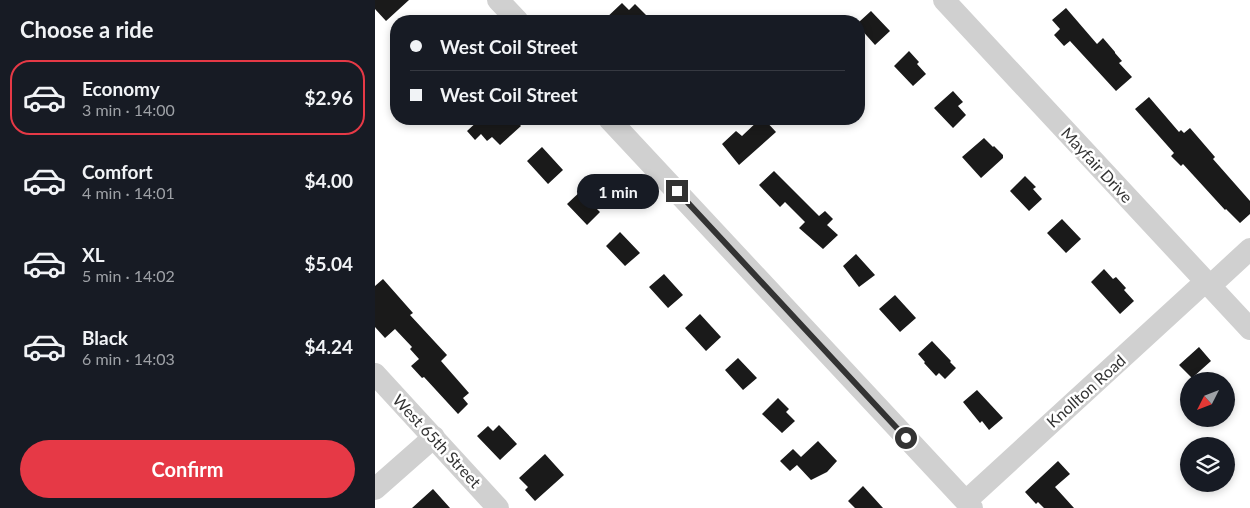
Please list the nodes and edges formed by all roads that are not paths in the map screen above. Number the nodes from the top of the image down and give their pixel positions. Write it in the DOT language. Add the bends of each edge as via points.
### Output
graph roads {
  1 [pos="498,0"];
  2 [pos="944,0"];
  3 [pos="512,15"];
  4 [pos="615,125"];
  5 [pos="1250,248"];
  6 [pos="1208,284"];
  7 [pos="1250,329"];
  8 [pos="375,374"];
  9 [pos="433,437"];
  10 [pos="375,489"];
  11 [pos="969,505"];
  12 [pos="498,508"];
  1 -- 3 [label="street"];
  2 -- 6 [label="street, Mayfair Drive"];
  4 -- 11 [label="street"];
  5 -- 6 [label="street, Knollton Road"];
  6 -- 7 [label="street, Mayfair Drive"];
  6 -- 11 [label="street, Knollton Road"];
  8 -- 9 [label="street, West 65th Street"];
  9 -- 10 [label="street"];
  9 -- 12 [label="street, West 65th Street"];
}
